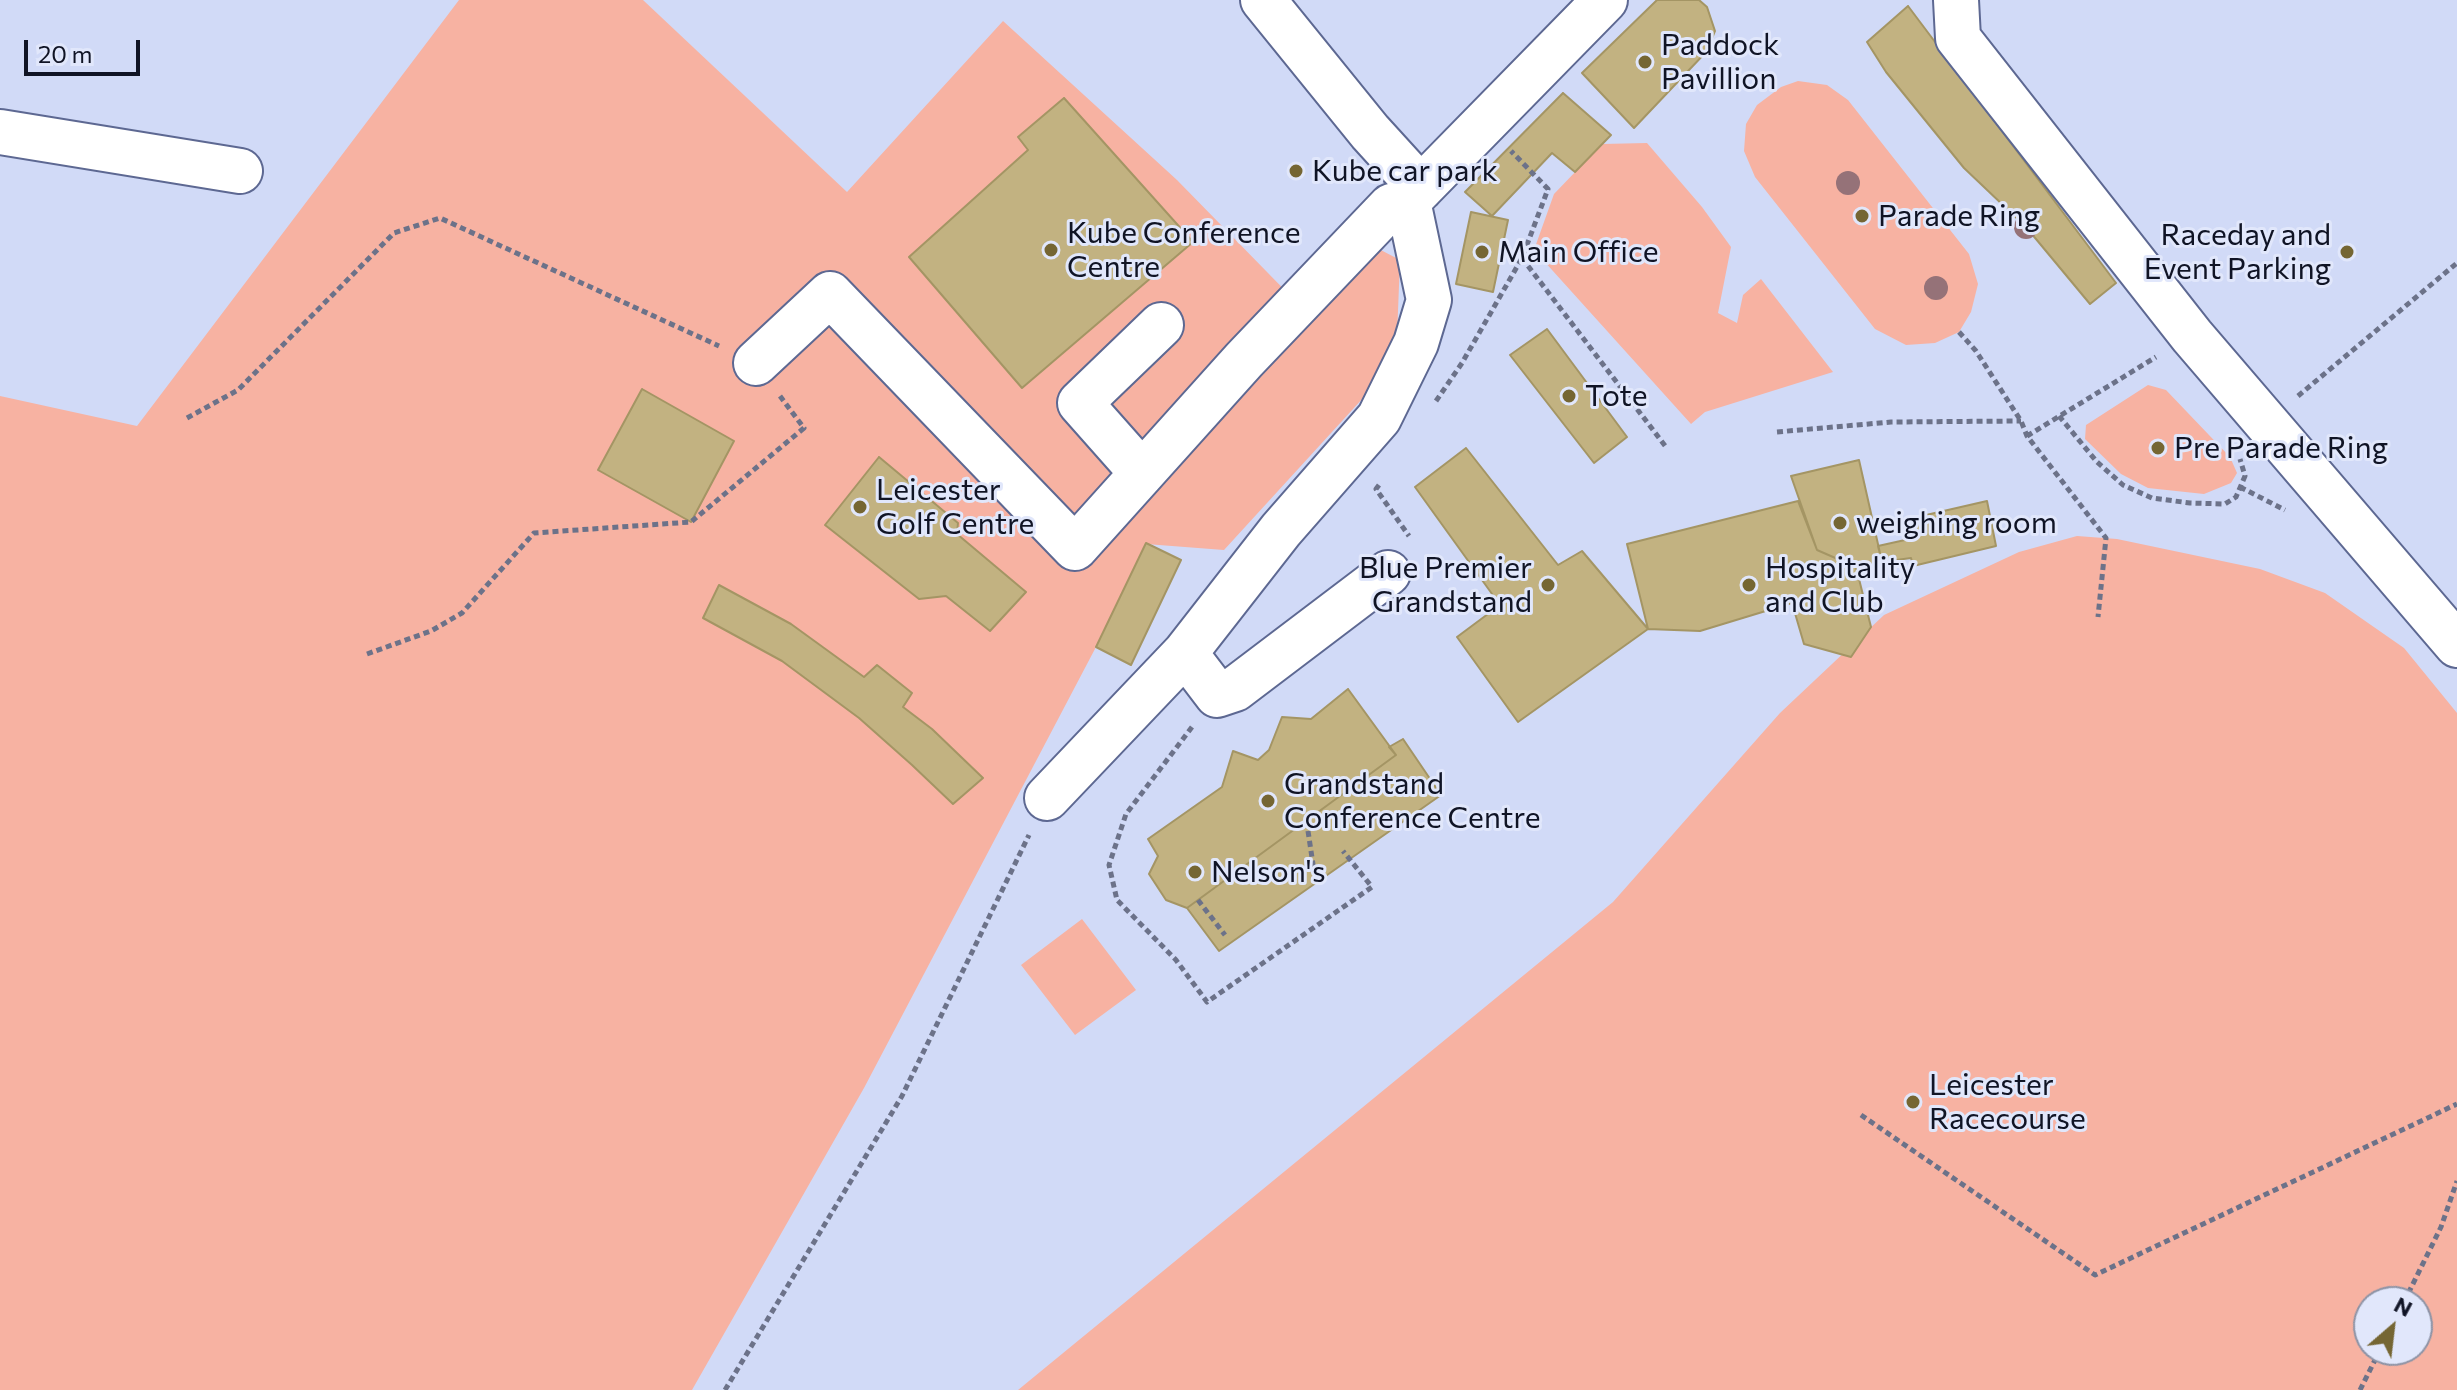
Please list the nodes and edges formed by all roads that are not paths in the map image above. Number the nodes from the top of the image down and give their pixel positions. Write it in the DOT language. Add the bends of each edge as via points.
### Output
graph roads {
  1 [pos="1263,0"];
  2 [pos="1605,0"];
  3 [pos="1956,0"];
  4 [pos="0,132"];
  5 [pos="240,171"];
  6 [pos="1415,195"];
  7 [pos="1161,325"];
  8 [pos="756,363"];
  9 [pos="1142,473"];
  10 [pos="1400,556"];
  11 [pos="2457,645"];
  12 [pos="1185,653"];
  13 [pos="1047,798"];
  1 -- 6 [label="street"];
  2 -- 6 [label="street"];
  3 -- 11 [label="street" via="1958,38 2171,354"];
  4 -- 5 [label="street"];
  6 -- 9 [label="street" via="1391,206"];
  6 -- 12 [label="street" via="1429,300 1416,343 1379,418 1281,530"];
  7 -- 9 [label="street" via="1080,403"];
  8 -- 9 [label="street" via="830,294 1075,548"];
  10 -- 12 [label="street" via="1235,689 1217,695"];
  12 -- 13 [label="street"];
}
